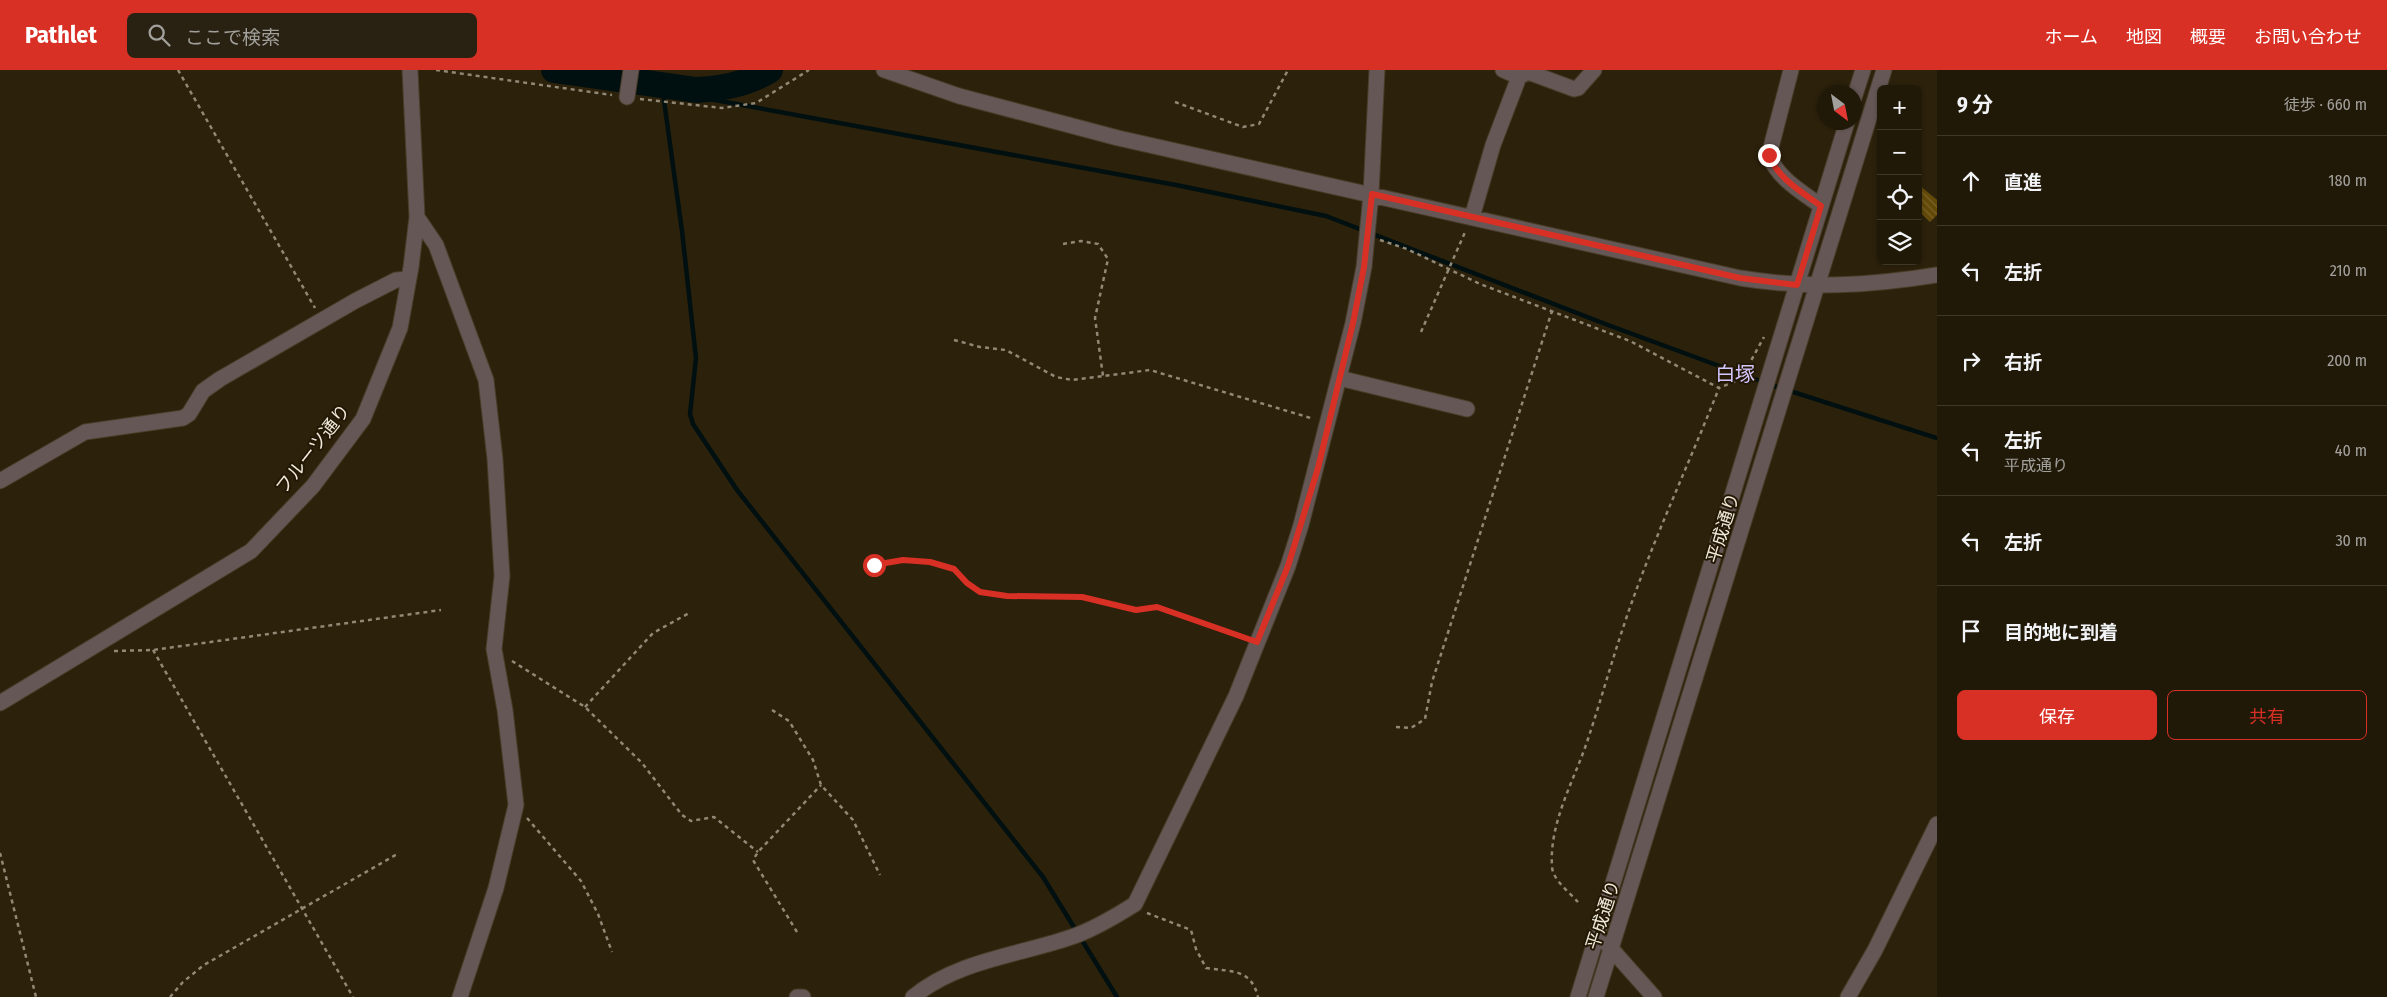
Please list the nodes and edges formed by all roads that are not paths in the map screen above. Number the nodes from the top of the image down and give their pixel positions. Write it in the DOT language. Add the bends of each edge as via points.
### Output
graph roads {
  1 [pos="410,70"];
  2 [pos="631,70"];
  3 [pos="884,70"];
  4 [pos="1377,70"];
  5 [pos="1503,70"];
  6 [pos="1594,70"];
  7 [pos="1791,70"];
  8 [pos="1863,70"];
  9 [pos="1884,70"];
  10 [pos="1519,77"];
  11 [pos="1858,85"];
  12 [pos="626,97"];
  13 [pos="1845,130"];
  14 [pos="1372,194"];
  15 [pos="1821,206"];
  16 [pos="417,217"];
  17 [pos="1472,217"];
  18 [pos="1937,275"];
  19 [pos="408,279"];
  20 [pos="1797,285"];
  21 [pos="1818,286"];
  22 [pos="1339,378"];
  23 [pos="1467,409"];
  24 [pos="0,481"];
  25 [pos="0,703"];
  26 [pos="1937,824"];
  27 [pos="1598,934"];
  28 [pos="1612,950"];
  29 [pos="460,997"];
  30 [pos="797,997"];
  31 [pos="803,997"];
  32 [pos="913,997"];
  33 [pos="1578,997"];
  34 [pos="1596,997"];
  35 [pos="1654,997"];
  36 [pos="1848,997"];
  1 -- 16 [label="street, フルーツ通り"];
  2 -- 12 [label="street"];
  3 -- 14 [label="street" via="959,96 1118,138"];
  4 -- 14 [label="street"];
  5 -- 10 [label="street"];
  6 -- 10 [label="street" via="1574,89 1528,72"];
  7 -- 15 [label="street" via="1769,155 1780,174"];
  8 -- 11 [label="street"];
  9 -- 21 [label="street, 平成通り"];
  10 -- 17 [label="street" via="1492,145"];
  13 -- 15 [label="street, 平成通り"];
  14 -- 17 [label="street"];
  14 -- 22 [label="street" via="1354,314"];
  15 -- 20 [label="street, 平成通り"];
  16 -- 19 [label="street, フルーツ通り"];
  16 -- 29 [label="street" via="436,245 486,380 495,458 502,576 494,649 516,805 496,888"];
  17 -- 20 [label="street" via="1740,278"];
  18 -- 21 [label="street" via="1873,284"];
  19 -- 24 [label="street" via="396,280 208,387 190,414 183,418 85,432"];
  19 -- 25 [label="street, フルーツ通り" via="400,328 364,419 313,486 251,551"];
  20 -- 21 [label="street"];
  20 -- 27 [label="street, 平成通り"];
  21 -- 28 [label="street, 平成通り"];
  22 -- 23 [label="street"];
  22 -- 32 [label="street" via="1301,525 1257,642 1236,696 1135,904 1104,924 1077,935 956,971"];
  26 -- 36 [label="street" via="1875,950"];
  27 -- 28 [label="street"];
  27 -- 33 [label="street, 平成通り"];
  28 -- 34 [label="street, 平成通り"];
  28 -- 35 [label="street"];
  30 -- 31 [label="street"];
}
